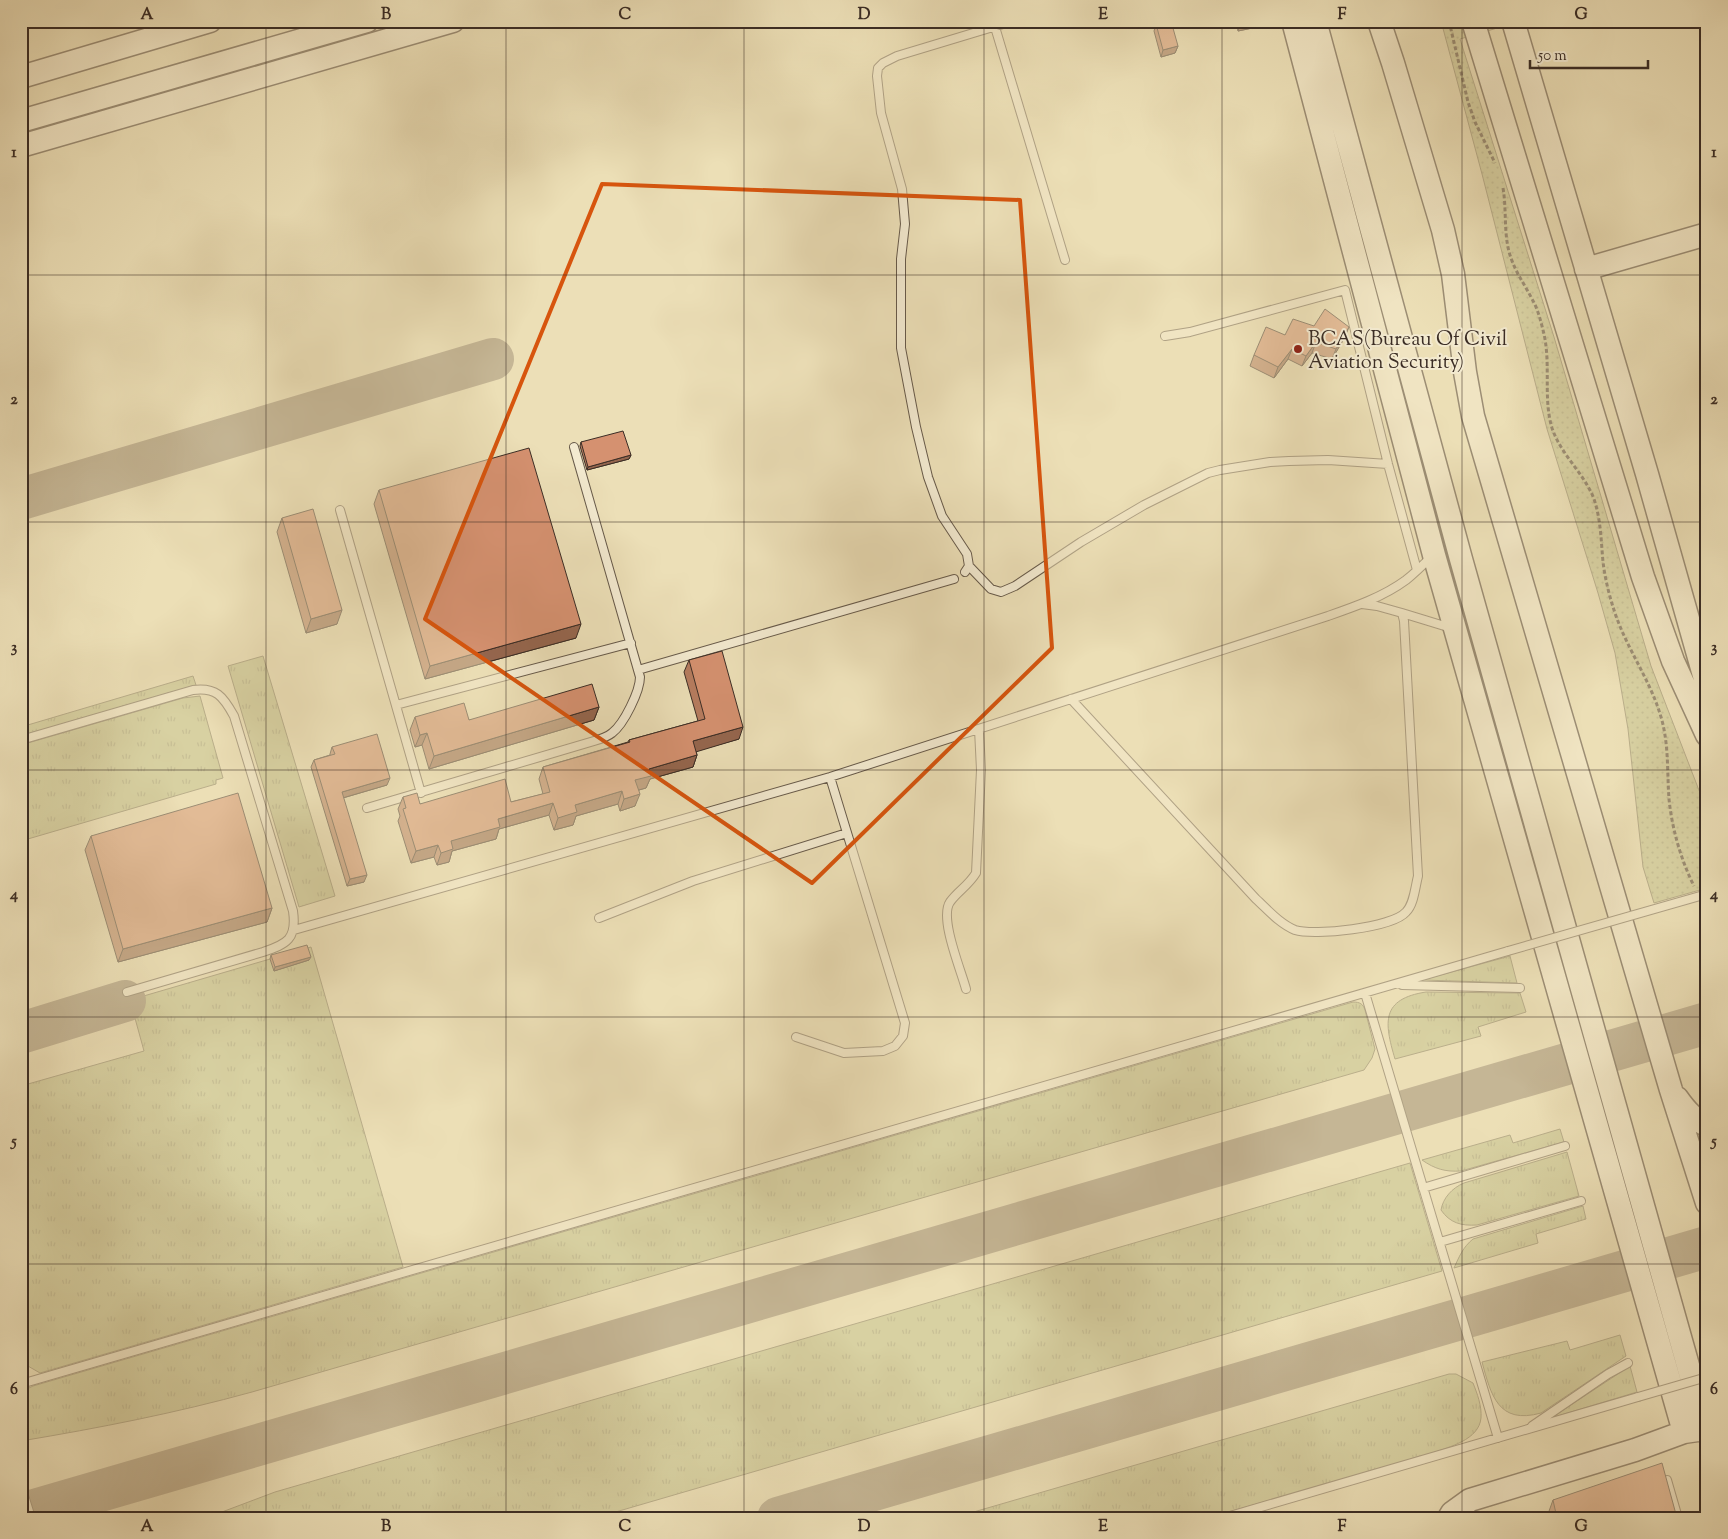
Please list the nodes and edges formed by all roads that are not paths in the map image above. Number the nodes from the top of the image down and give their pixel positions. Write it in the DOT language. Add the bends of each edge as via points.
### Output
graph roads {
  1 [pos="210,21"];
  2 [pos="367,21"];
  3 [pos="452,21"];
  4 [pos="1013,21"];
  5 [pos="1293,21"];
  6 [pos="1315,21"];
  7 [pos="1378,21"];
  8 [pos="1513,21"];
  9 [pos="994,27"];
  10 [pos="1475,28"];
  11 [pos="21,77"];
  12 [pos="149,84"];
  13 [pos="155,106"];
  14 [pos="21,121"];
  15 [pos="21,146"];
  16 [pos="1707,234"];
  17 [pos="1066,260"];
  18 [pos="1586,270"];
  19 [pos="1165,336"];
  20 [pos="574,447"];
  21 [pos="1388,464"];
  22 [pos="340,510"];
  23 [pos="1434,555"];
  24 [pos="1417,570"];
  25 [pos="954,579"];
  26 [pos="1362,604"];
  27 [pos="1402,613"];
  28 [pos="1455,629"];
  29 [pos="631,643"];
  30 [pos="638,670"];
  31 [pos="1707,686"];
  32 [pos="1071,699"];
  33 [pos="396,705"];
  34 [pos="980,729"];
  35 [pos="1707,736"];
  36 [pos="21,740"];
  37 [pos="830,777"];
  38 [pos="420,793"];
  39 [pos="367,808"];
  40 [pos="847,833"];
  41 [pos="1707,894"];
  42 [pos="599,918"];
  43 [pos="294,930"];
  44 [pos="1393,985"];
  45 [pos="1520,988"];
  46 [pos="966,989"];
  47 [pos="127,992"];
  48 [pos="1364,993"];
  49 [pos="796,1037"];
  50 [pos="1672,1090"];
  51 [pos="1707,1125"];
  52 [pos="1565,1146"];
  53 [pos="1423,1188"];
  54 [pos="1581,1201"];
  55 [pos="1707,1204"];
  56 [pos="1440,1242"];
  57 [pos="1628,1363"];
  58 [pos="1707,1377"];
  59 [pos="21,1384"];
  60 [pos="1526,1430"];
  61 [pos="1699,1432"];
  62 [pos="1498,1438"];
  63 [pos="1667,1480"];
  64 [pos="21,1486"];
  65 [pos="31,1518"];
  66 [pos="1223,1518"];
  67 [pos="1449,1518"];
  68 [pos="1678,1518"];
  1 -- 11 [label="street"];
  2 -- 12 [label="street"];
  3 -- 13 [label="street"];
  4 -- 9 [label="lane"];
  5 -- 23 [label="street"];
  6 -- 61 [label="street"];
  7 -- 50 [label="street" via="1449,256 1473,416"];
  8 -- 18 [label="street"];
  9 -- 17 [label="lane"];
  9 -- 21 [label="lane" via="897,56 883,63 876,76 881,113 902,189 905,224 901,259 902,348 916,427 928,477 942,516 966,554 967,569 991,589 1001,592 1144,505 1220,470 1289,461"];
  10 -- 35 [label="street" via="1643,577 1673,660"];
  12 -- 13 [label="street"];
  12 -- 14 [label="street"];
  13 -- 15 [label="street"];
  16 -- 18 [label="street"];
  18 -- 31 [label="street"];
  19 -- 21 [label="lane" via="1345,290"];
  20 -- 29 [label="lane"];
  21 -- 24 [label="lane"];
  22 -- 33 [label="lane"];
  23 -- 24 [label="lane"];
  23 -- 28 [label="street"];
  24 -- 26 [label="lane" via="1395,587"];
  25 -- 30 [label="lane"];
  26 -- 27 [label="lane"];
  26 -- 32 [label="lane"];
  27 -- 28 [label="lane"];
  27 -- 32 [label="lane" via="1418,876 1406,912 1377,926 1313,933 1294,930 1277,919"];
  28 -- 61 [label="street"];
  29 -- 30 [label="lane"];
  29 -- 33 [label="lane"];
  30 -- 38 [label="lane" via="640,684 637,692 620,724 606,737"];
  32 -- 34 [label="lane"];
  33 -- 38 [label="lane"];
  34 -- 37 [label="lane"];
  34 -- 46 [label="lane" via="976,872 946,910"];
  36 -- 43 [label="lane" via="192,690 210,690 219,694 239,729 293,912"];
  37 -- 40 [label="lane"];
  37 -- 43 [label="lane"];
  38 -- 39 [label="lane"];
  40 -- 42 [label="lane" via="693,881"];
  40 -- 49 [label="lane" via="905,1023 904,1036 895,1046 884,1050 844,1053"];
  41 -- 44 [label="lane, bridge"];
  43 -- 47 [label="lane" via="291,938 275,948"];
  44 -- 45 [label="lane"];
  44 -- 48 [label="lane"];
  48 -- 53 [label="lane"];
  48 -- 59 [label="lane"];
  50 -- 51 [label="street" via="1685,1109"];
  50 -- 55 [label="street"];
  52 -- 53 [label="lane"];
  53 -- 56 [label="lane"];
  54 -- 56 [label="lane"];
  56 -- 62 [label="lane"];
  57 -- 60 [label="lane"];
  58 -- 60 [label="lane, bridge"];
  60 -- 62 [label="lane"];
  61 -- 67 [label="street" via="1470,1500"];
  62 -- 66 [label="lane"];
  63 -- 68 [label="lane"];
  64 -- 65 [label="lane"];
}
